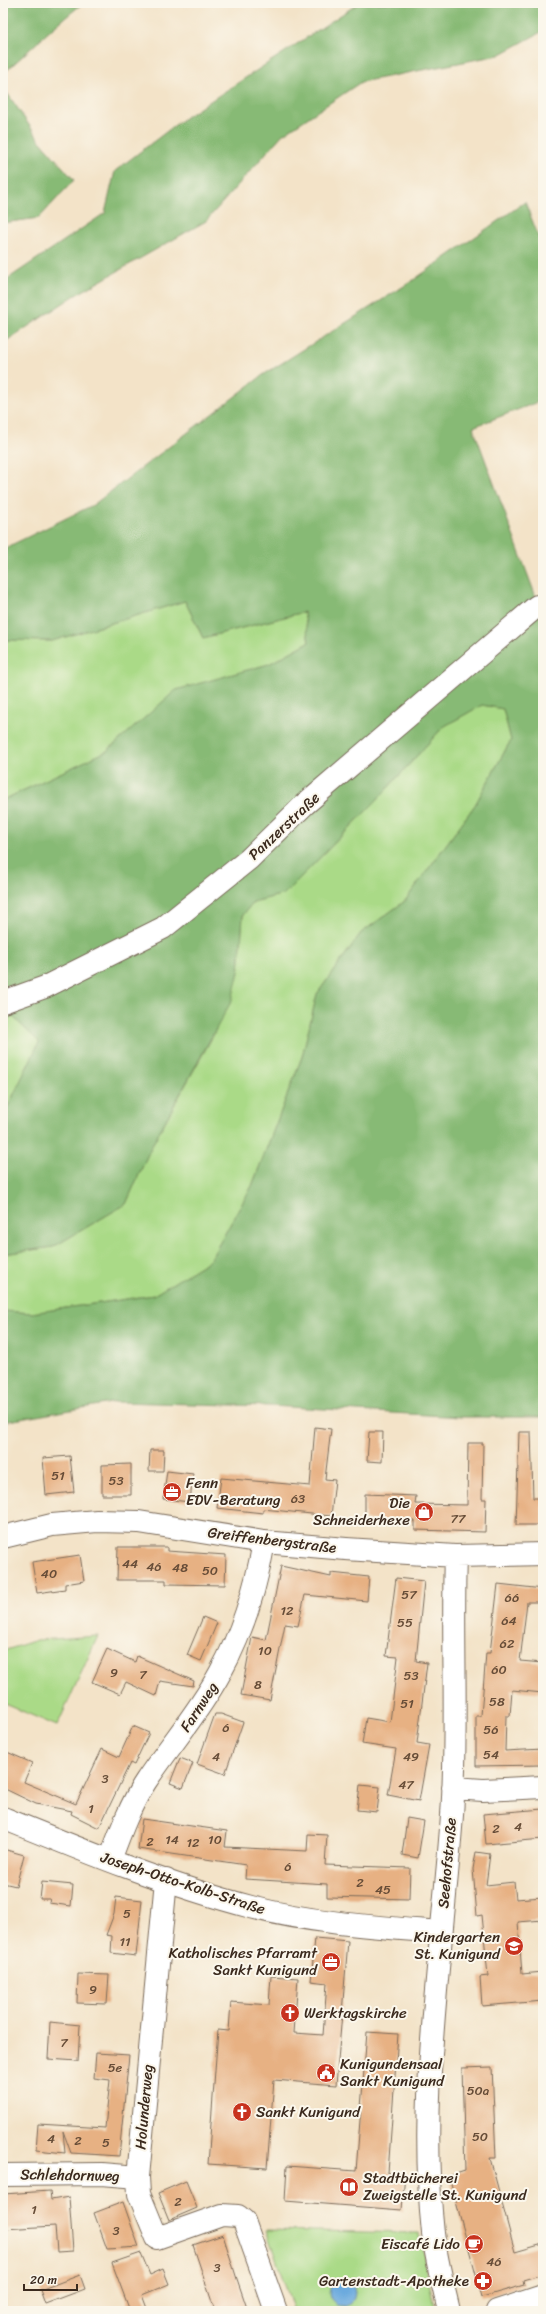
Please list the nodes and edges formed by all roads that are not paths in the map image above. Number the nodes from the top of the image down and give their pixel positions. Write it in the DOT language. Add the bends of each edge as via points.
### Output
graph roads {
  1 [pos="537,606"];
  2 [pos="3,1002"];
  3 [pos="3,1537"];
  4 [pos="264,1542"];
  5 [pos="543,1554"];
  6 [pos="455,1556"];
  7 [pos="543,1786"];
  8 [pos="454,1788"];
  9 [pos="3,1818"];
  10 [pos="110,1860"];
  11 [pos="166,1880"];
  12 [pos="440,1932"];
  13 [pos="3,2175"];
  14 [pos="138,2177"];
  15 [pos="543,2296"];
  16 [pos="276,2311"];
  17 [pos="449,2311"];
  18 [pos="497,2311"];
  1 -- 2 [label="street, Panzerstraße" via="305,804 249,859 164,928 45,987"];
  3 -- 4 [label="street, Greiffenbergstraße" via="52,1525 97,1521 139,1522"];
  4 -- 6 [label="street, Greiffenbergstraße"];
  4 -- 10 [label="street, Farnweg" via="252,1598 237,1640 205,1698 130,1808"];
  5 -- 6 [label="street, Greiffenbergstraße"];
  6 -- 8 [label="street, Seehofstraße"];
  7 -- 8 [label="street" via="483,1790"];
  8 -- 12 [label="street, Seehofstraße"];
  9 -- 10 [label="street, Joseph-Otto-Kolb-Straße"];
  10 -- 11 [label="street, Joseph-Otto-Kolb-Straße"];
  11 -- 12 [label="street, Joseph-Otto-Kolb-Straße" via="252,1907 297,1916"];
  11 -- 14 [label="street, Holunderweg"];
  12 -- 17 [label="street, Seehofstraße" via="428,2083 428,2165 433,2234"];
  13 -- 14 [label="street, Schlehdornweg" via="102,2174"];
  14 -- 16 [label="street, Holunderweg" via="139,2194 157,2238 222,2215 238,2216 244,2221"];
  15 -- 18 [label="street"];
}
